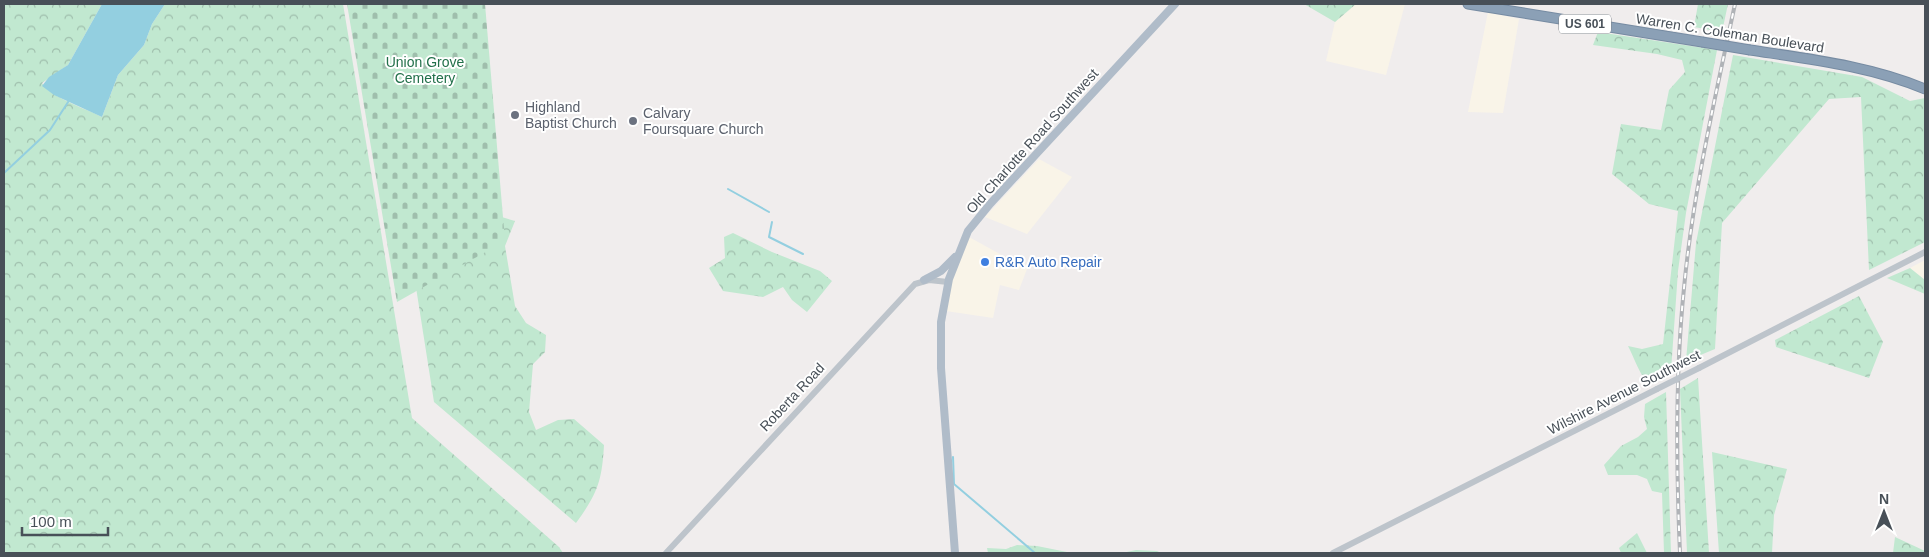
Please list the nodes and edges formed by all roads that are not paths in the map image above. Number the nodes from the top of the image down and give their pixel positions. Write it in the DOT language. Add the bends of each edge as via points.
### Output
graph roads {
  1 [pos="1175,4"];
  2 [pos="1468,4"];
  3 [pos="1925,89"];
  4 [pos="1925,252"];
  5 [pos="958,254"];
  6 [pos="924,280"];
  7 [pos="948,282"];
  8 [pos="666,553"];
  9 [pos="955,553"];
  10 [pos="1333,553"];
  1 -- 5 [label="main road, Old Charlotte Road Southwest" via="990,204 968,231"];
  2 -- 3 [label="highway, Warren C. Coleman Boulevard / US 601, bridge" via="1841,64"];
  4 -- 10 [label="street, Wilshire Avenue Southwest, bridge"];
  5 -- 6 [label="main road" via="947,266"];
  5 -- 7 [label="main road, Old Charlotte Road Southwest"];
  6 -- 7 [label="street"];
  6 -- 8 [label="street, Roberta Road" via="910,290"];
  7 -- 9 [label="main road, Old Charlotte Road Southwest" via="940,341"];
}
